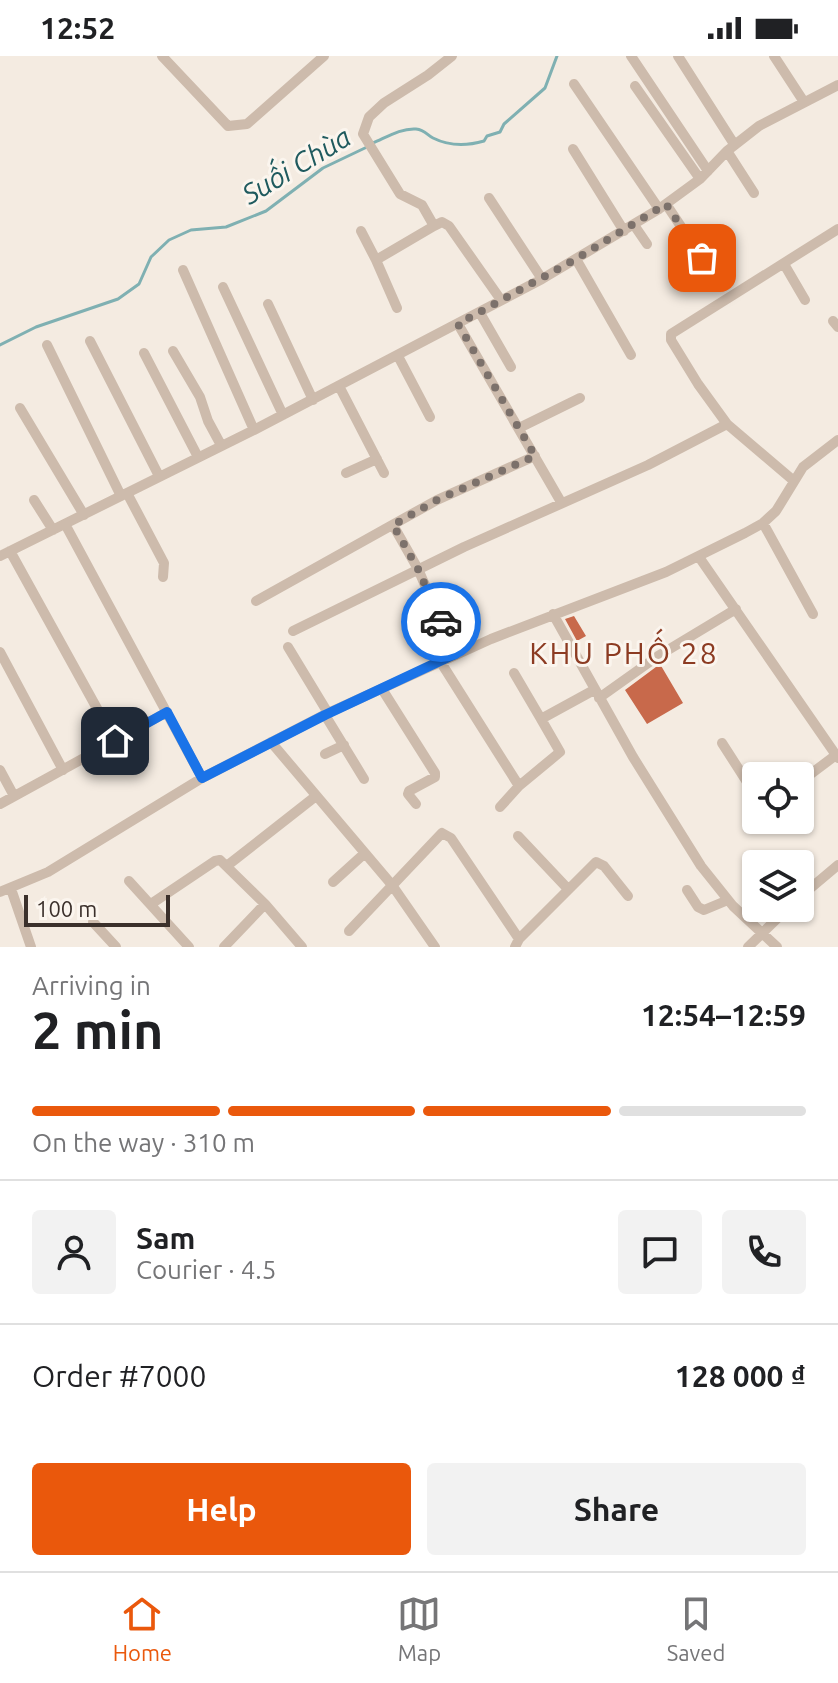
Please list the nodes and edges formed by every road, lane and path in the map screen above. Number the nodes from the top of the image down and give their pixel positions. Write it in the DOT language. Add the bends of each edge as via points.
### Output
graph roads {
  1 [pos="162,56"];
  2 [pos="324,56"];
  3 [pos="452,56"];
  4 [pos="631,56"];
  5 [pos="678,56"];
  6 [pos="774,56"];
  7 [pos="574,84"];
  8 [pos="838,85"];
  9 [pos="635,86"];
  10 [pos="804,102"];
  11 [pos="731,148"];
  12 [pos="573,149"];
  13 [pos="704,175"];
  14 [pos="754,193"];
  15 [pos="489,198"];
  16 [pos="662,207"];
  17 [pos="434,226"];
  18 [pos="629,228"];
  19 [pos="838,229"];
  20 [pos="361,231"];
  21 [pos="647,244"];
  22 [pos="702,258"];
  23 [pos="576,259"];
  24 [pos="376,260"];
  25 [pos="784,264"];
  26 [pos="183,270"];
  27 [pos="542,279"];
  28 [pos="223,287"];
  29 [pos="501,300"];
  30 [pos="805,300"];
  31 [pos="268,304"];
  32 [pos="397,308"];
  33 [pos="480,313"];
  34 [pos="458,324"];
  35 [pos="90,341"];
  36 [pos="47,345"];
  37 [pos="173,351"];
  38 [pos="144,353"];
  39 [pos="631,355"];
  40 [pos="398,356"];
  41 [pos="511,367"];
  42 [pos="339,386"];
  43 [pos="580,398"];
  44 [pos="313,400"];
  45 [pos="20,408"];
  46 [pos="283,415"];
  47 [pos="430,417"];
  48 [pos="727,424"];
  49 [pos="519,428"];
  50 [pos="254,430"];
  51 [pos="838,441"];
  52 [pos="221,445"];
  53 [pos="535,456"];
  54 [pos="198,457"];
  55 [pos="377,459"];
  56 [pos="346,473"];
  57 [pos="384,473"];
  58 [pos="159,476"];
  59 [pos="794,481"];
  60 [pos="124,494"];
  61 [pos="34,500"];
  62 [pos="561,502"];
  63 [pos="84,515"];
  64 [pos="763,523"];
  65 [pos="65,524"];
  66 [pos="393,525"];
  67 [pos="53,530"];
  68 [pos="3,554"];
  69 [pos="699,557"];
  70 [pos="418,569"];
  71 [pos="163,577"];
  72 [pos="256,601"];
  73 [pos="736,609"];
  74 [pos="553,614"];
  75 [pos="813,614"];
  76 [pos="293,631"];
  77 [pos="288,647"];
  78 [pos="0,652"];
  79 [pos="455,654"];
  80 [pos="440,661"];
  81 [pos="514,673"];
  82 [pos="382,689"];
  83 [pos="597,694"];
  84 [pos="167,712"];
  85 [pos="327,714"];
  86 [pos="541,719"];
  87 [pos="115,741"];
  88 [pos="271,742"];
  89 [pos="722,743"];
  90 [pos="344,745"];
  91 [pos="325,754"];
  92 [pos="837,757"];
  93 [pos="0,770"];
  94 [pos="63,770"];
  95 [pos="814,773"];
  96 [pos="742,774"];
  97 [pos="202,778"];
  98 [pos="364,779"];
  99 [pos="519,786"];
  100 [pos="14,796"];
  101 [pos="316,796"];
  102 [pos="0,804"];
  103 [pos="416,804"];
  104 [pos="500,807"];
  105 [pos="518,836"];
  106 [pos="365,853"];
  107 [pos="228,865"];
  108 [pos="838,865"];
  109 [pos="129,881"];
  110 [pos="333,882"];
  111 [pos="392,885"];
  112 [pos="814,885"];
  113 [pos="568,889"];
  114 [pos="5,890"];
  115 [pos="687,890"];
  116 [pos="628,896"];
  117 [pos="728,900"];
  118 [pos="151,904"];
  119 [pos="265,904"];
  120 [pos="93,922"];
  121 [pos="773,922"];
  122 [pos="349,931"];
  123 [pos="762,933"];
  124 [pos="517,943"];
  125 [pos="31,947"];
  126 [pos="116,947"];
  127 [pos="189,947"];
  128 [pos="224,947"];
  129 [pos="302,947"];
  130 [pos="435,947"];
  131 [pos="748,947"];
  132 [pos="777,947"];
  1 -- 2 [label="street" via="228,126 238,127"];
  3 -- 17 [label="street" via="384,103 369,117 363,134 400,194 422,205"];
  4 -- 13 [label="street"];
  5 -- 11 [label="street"];
  6 -- 10 [label="street"];
  7 -- 16 [label="street"];
  8 -- 10 [label="street"];
  9 -- 13 [label="street"];
  10 -- 11 [label="street"];
  11 -- 13 [label="street"];
  11 -- 14 [label="street"];
  12 -- 18 [label="street"];
  13 -- 16 [label="street"];
  15 -- 27 [label="street"];
  16 -- 18 [label="street"];
  16 -- 22 [label="street"];
  17 -- 24 [label="street"];
  17 -- 29 [label="street" via="449,226"];
  18 -- 21 [label="street"];
  18 -- 23 [label="street"];
  19 -- 25 [label="street"];
  20 -- 24 [label="street"];
  23 -- 27 [label="street"];
  23 -- 39 [label="street"];
  24 -- 32 [label="street"];
  25 -- 30 [label="street"];
  25 -- 48 [label="street" via="671,334"];
  26 -- 50 [label="street"];
  27 -- 29 [label="street"];
  28 -- 46 [label="street"];
  29 -- 33 [label="street"];
  31 -- 44 [label="street"];
  33 -- 34 [label="street"];
  33 -- 41 [label="street"];
  34 -- 40 [label="street"];
  34 -- 49 [label="street"];
  35 -- 58 [label="street"];
  36 -- 60 [label="street"];
  37 -- 52 [label="street"];
  38 -- 54 [label="street"];
  40 -- 42 [label="street"];
  40 -- 47 [label="street"];
  42 -- 44 [label="street"];
  42 -- 55 [label="street"];
  43 -- 49 [label="street"];
  44 -- 46 [label="street"];
  45 -- 63 [label="street"];
  46 -- 50 [label="street"];
  48 -- 59 [label="street"];
  48 -- 62 [label="street"];
  49 -- 53 [label="street"];
  50 -- 52 [label="street"];
  51 -- 59 [label="street" via="803,467"];
  52 -- 54 [label="street"];
  53 -- 62 [label="street"];
  53 -- 66 [label="street"];
  54 -- 58 [label="street"];
  55 -- 56 [label="street"];
  55 -- 57 [label="street"];
  58 -- 60 [label="street"];
  59 -- 64 [label="street"];
  60 -- 63 [label="street"];
  60 -- 71 [label="street" via="164,563"];
  61 -- 67 [label="street"];
  62 -- 70 [label="street"];
  63 -- 65 [label="street"];
  64 -- 69 [label="street"];
  64 -- 75 [label="street"];
  65 -- 67 [label="street"];
  65 -- 84 [label="street"];
  66 -- 70 [label="street"];
  66 -- 72 [label="street"];
  67 -- 68 [label="street"];
  68 -- 87 [label="street"];
  69 -- 73 [label="street"];
  69 -- 74 [label="street"];
  70 -- 76 [label="street"];
  70 -- 79 [label="street"];
  73 -- 83 [label="street"];
  73 -- 92 [label="street"];
  74 -- 79 [label="street"];
  74 -- 83 [label="street"];
  77 -- 85 [label="street"];
  78 -- 94 [label="street"];
  79 -- 80 [label="street"];
  80 -- 82 [label="street"];
  80 -- 99 [label="street"];
  81 -- 86 [label="street"];
  82 -- 85 [label="street"];
  82 -- 103 [label="street" via="435,773 411,788 408,794"];
  83 -- 86 [label="street"];
  83 -- 117 [label="street" via="701,866"];
  84 -- 87 [label="street"];
  84 -- 97 [label="street"];
  85 -- 88 [label="street"];
  85 -- 90 [label="street"];
  86 -- 99 [label="street" via="560,752"];
  87 -- 94 [label="street"];
  88 -- 97 [label="street"];
  88 -- 101 [label="street"];
  89 -- 96 [label="street"];
  90 -- 91 [label="street"];
  90 -- 98 [label="street"];
  92 -- 95 [label="street"];
  93 -- 100 [label="street"];
  94 -- 100 [label="street"];
  97 -- 114 [label="street" via="48,872"];
  99 -- 104 [label="street"];
  100 -- 102 [label="street"];
  101 -- 106 [label="street"];
  101 -- 107 [label="street"];
  105 -- 113 [label="street"];
  106 -- 110 [label="street"];
  106 -- 111 [label="street"];
  107 -- 118 [label="street" via="215,861"];
  107 -- 119 [label="street"];
  108 -- 112 [label="street"];
  109 -- 118 [label="street"];
  111 -- 122 [label="street"];
  111 -- 124 [label="street" via="442,833 447,834"];
  111 -- 130 [label="street"];
  113 -- 116 [label="street" via="599,861"];
  113 -- 124 [label="street"];
  114 -- 125 [label="street"];
  115 -- 117 [label="street" via="704,910"];
  117 -- 123 [label="street"];
  118 -- 127 [label="street"];
  119 -- 128 [label="street"];
  119 -- 129 [label="street"];
  120 -- 126 [label="street"];
  121 -- 123 [label="street"];
  123 -- 131 [label="street"];
  123 -- 132 [label="street"];
}
